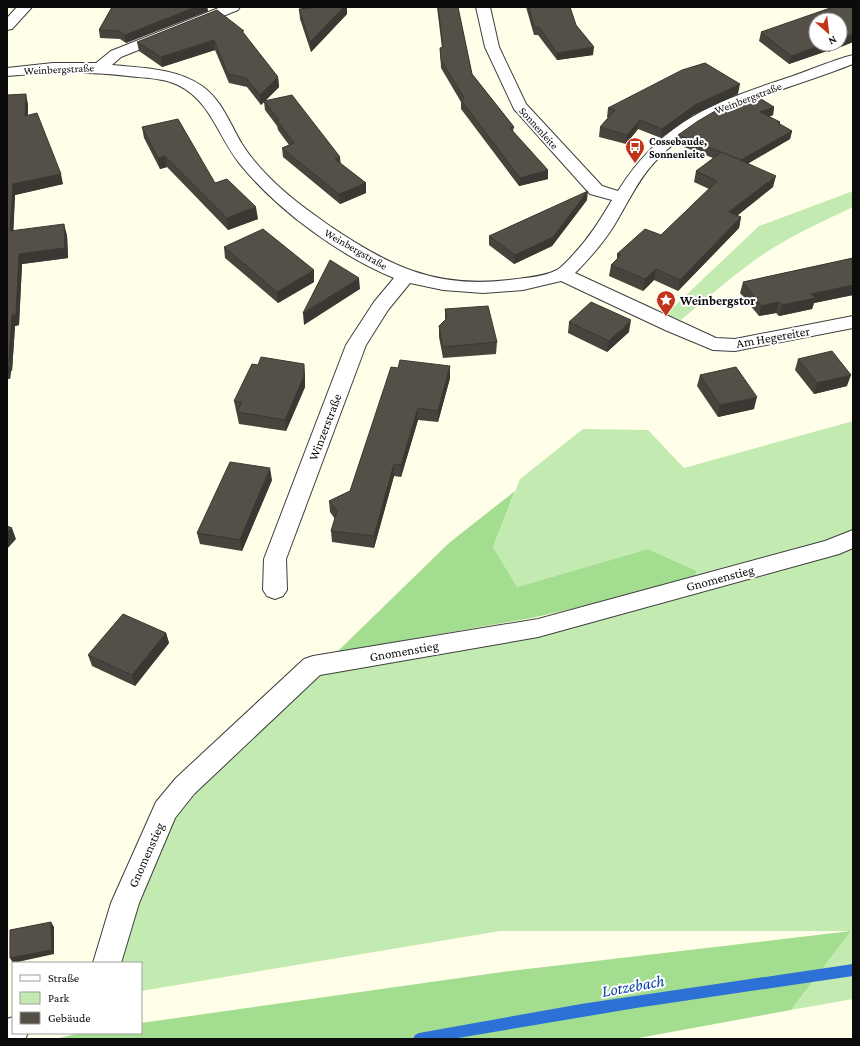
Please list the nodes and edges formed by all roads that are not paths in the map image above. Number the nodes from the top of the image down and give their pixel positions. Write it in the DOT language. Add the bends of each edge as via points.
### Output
graph roads {
  1 [pos="25,7"];
  2 [pos="233,7"];
  3 [pos="483,7"];
  4 [pos="7,26"];
  5 [pos="853,59"];
  6 [pos="100,67"];
  7 [pos="7,72"];
  8 [pos="622,197"];
  9 [pos="564,274"];
  10 [pos="406,276"];
  11 [pos="853,322"];
  12 [pos="853,538"];
  13 [pos="274,590"];
  14 [pos="106,962"];
  1 -- 4 [label="street"];
  2 -- 6 [label="street" via="116,54"];
  3 -- 8 [label="street, Sonnenleite" via="492,47 519,106 596,190"];
  5 -- 8 [label="street, Weinbergstraße" via="742,98 703,117 658,147"];
  6 -- 7 [label="street, Weinbergstraße" via="68,66"];
  6 -- 10 [label="street, Weinbergstraße" via="168,76 186,82 212,103 232,142 274,192 336,239 375,262"];
  8 -- 9 [label="street, Weinbergstraße" via="593,244"];
  9 -- 10 [label="street, Weinbergstraße" via="495,288 453,286"];
  9 -- 11 [label="street, Am Hegereiter" via="713,344 735,345"];
  10 -- 13 [label="street, Winzerstraße" via="356,345 276,559"];
  12 -- 14 [label="street, Gnomenstieg" via="831,548 538,628 313,666 185,786 165,810 125,903"];
}
